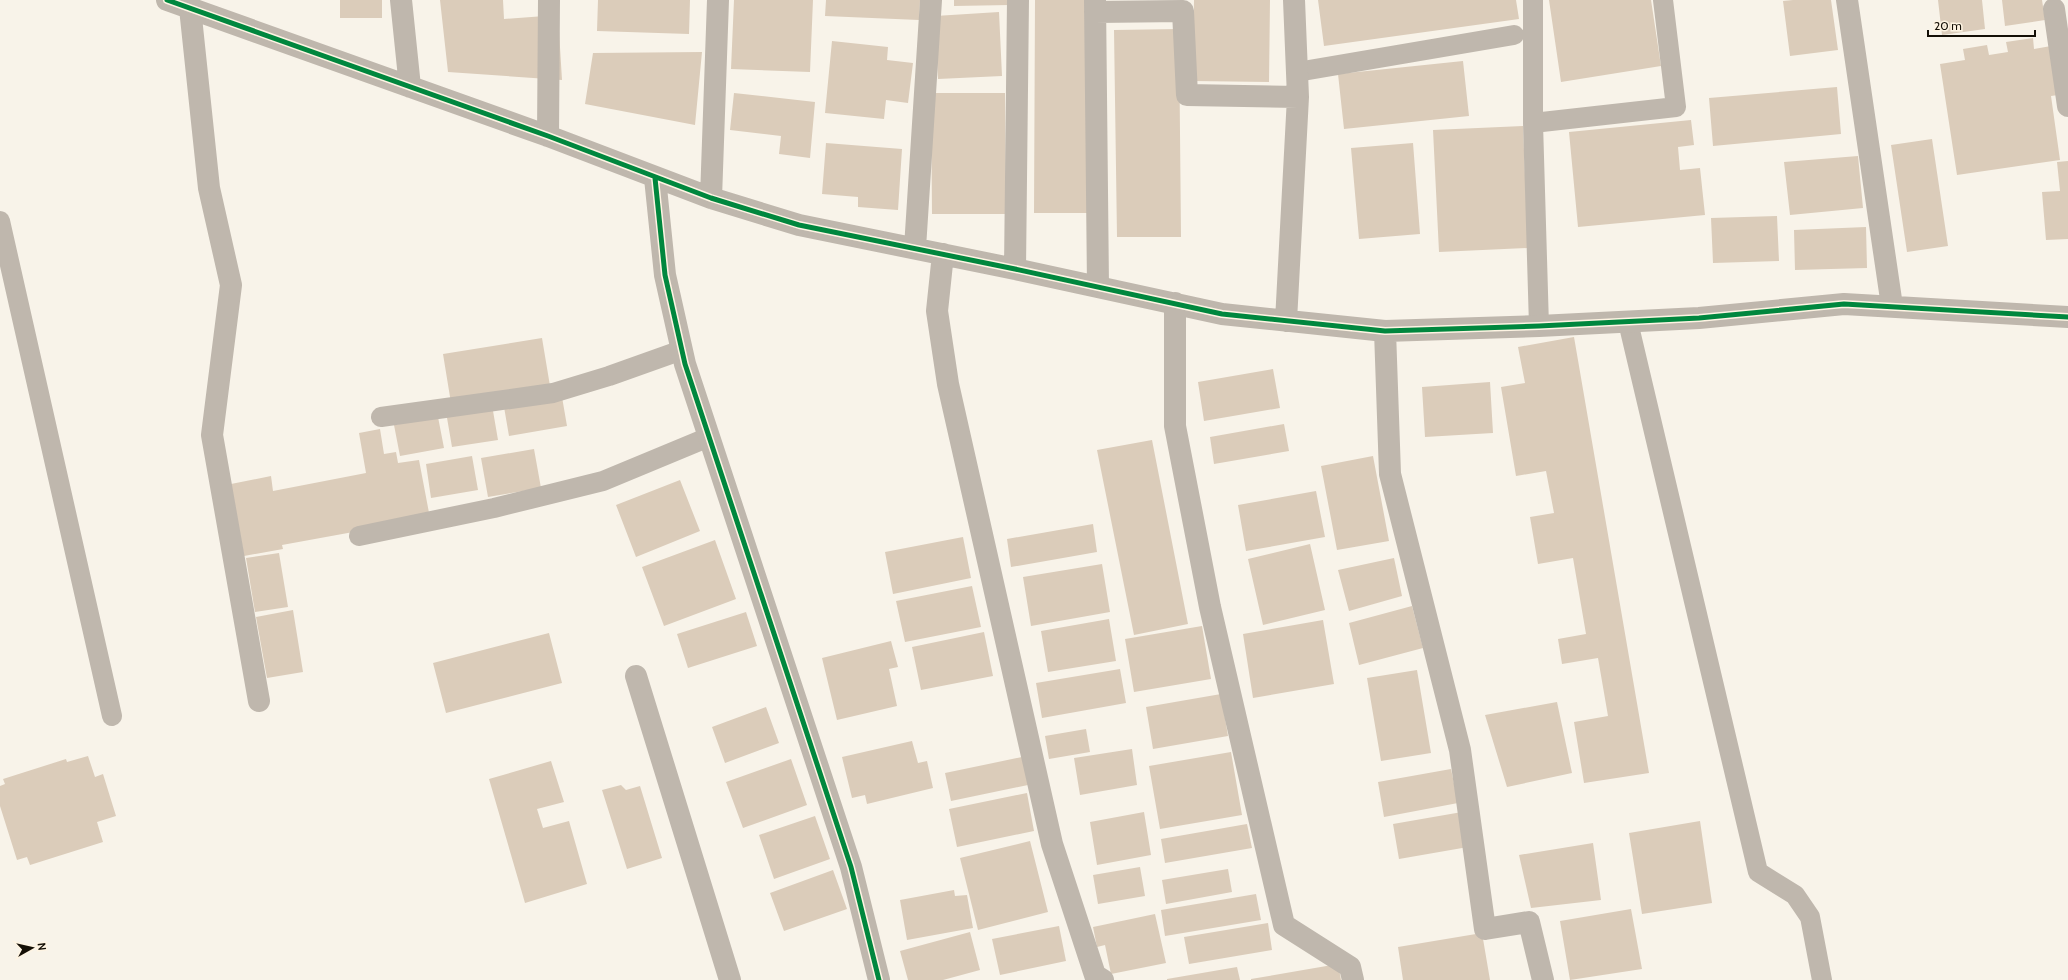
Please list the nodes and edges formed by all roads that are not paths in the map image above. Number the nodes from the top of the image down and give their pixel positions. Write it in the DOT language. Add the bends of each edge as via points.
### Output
graph roads {
  1 [pos="167,0"];
  2 [pos="401,0"];
  3 [pos="549,0"];
  4 [pos="718,0"];
  5 [pos="931,0"];
  6 [pos="1018,0"];
  7 [pos="1294,0"];
  8 [pos="1533,0"];
  9 [pos="1663,0"];
  10 [pos="1847,0"];
  11 [pos="1095,6"];
  12 [pos="2058,6"];
  13 [pos="190,8"];
  14 [pos="1514,35"];
  15 [pos="1298,72"];
  16 [pos="410,87"];
  17 [pos="1298,98"];
  18 [pos="2068,106"];
  19 [pos="1533,123"];
  20 [pos="548,136"];
  21 [pos="655,178"];
  22 [pos="711,198"];
  23 [pos="0,221"];
  24 [pos="915,248"];
  25 [pos="943,254"];
  26 [pos="1015,269"];
  27 [pos="1098,287"];
  28 [pos="1175,303"];
  29 [pos="1892,306"];
  30 [pos="2068,317"];
  31 [pos="1286,321"];
  32 [pos="1628,322"];
  33 [pos="1539,326"];
  34 [pos="1385,331"];
  35 [pos="682,350"];
  36 [pos="381,417"];
  37 [pos="709,437"];
  38 [pos="359,536"];
  39 [pos="636,676"];
  40 [pos="259,701"];
  41 [pos="112,716"];
  42 [pos="730,980"];
  43 [pos="879,980"];
  44 [pos="1103,980"];
  45 [pos="1353,980"];
  46 [pos="1543,980"];
  47 [pos="1822,980"];
  1 -- 13 [label="street"];
  2 -- 16 [label="street"];
  3 -- 20 [label="street"];
  4 -- 22 [label="street"];
  5 -- 24 [label="street"];
  6 -- 26 [label="street"];
  7 -- 15 [label="street"];
  8 -- 19 [label="lane"];
  9 -- 19 [label="lane" via="1676,106"];
  10 -- 29 [label="street"];
  11 -- 17 [label="street" via="1183,11 1187,96"];
  11 -- 27 [label="street"];
  12 -- 18 [label="street"];
  13 -- 16 [label="street"];
  13 -- 40 [label="street" via="209,188 231,285 212,435"];
  14 -- 15 [label="lane"];
  15 -- 17 [label="street"];
  16 -- 20 [label="street"];
  17 -- 31 [label="street"];
  19 -- 33 [label="lane"];
  20 -- 21 [label="street"];
  21 -- 22 [label="street"];
  21 -- 35 [label="street" via="665,275"];
  22 -- 24 [label="street" via="799,225"];
  23 -- 41 [label="lane"];
  24 -- 25 [label="street"];
  25 -- 26 [label="street"];
  25 -- 44 [label="street" via="938,311 950,392 1052,844 1095,975"];
  26 -- 27 [label="street"];
  27 -- 28 [label="street"];
  28 -- 31 [label="street" via="1222,314"];
  28 -- 45 [label="street" via="1175,426 1210,607 1284,925 1350,967"];
  29 -- 30 [label="street"];
  29 -- 32 [label="street" via="1844,304"];
  31 -- 34 [label="street"];
  32 -- 33 [label="street"];
  32 -- 47 [label="lane" via="1758,872 1795,895 1810,917"];
  33 -- 34 [label="street"];
  34 -- 46 [label="street" via="1390,474 1460,750 1485,928 1529,922"];
  35 -- 36 [label="lane" via="609,376 553,392"];
  35 -- 37 [label="street"];
  37 -- 38 [label="lane" via="603,481 494,508"];
  37 -- 43 [label="street" via="851,867"];
  39 -- 42 [label="street"];
}
